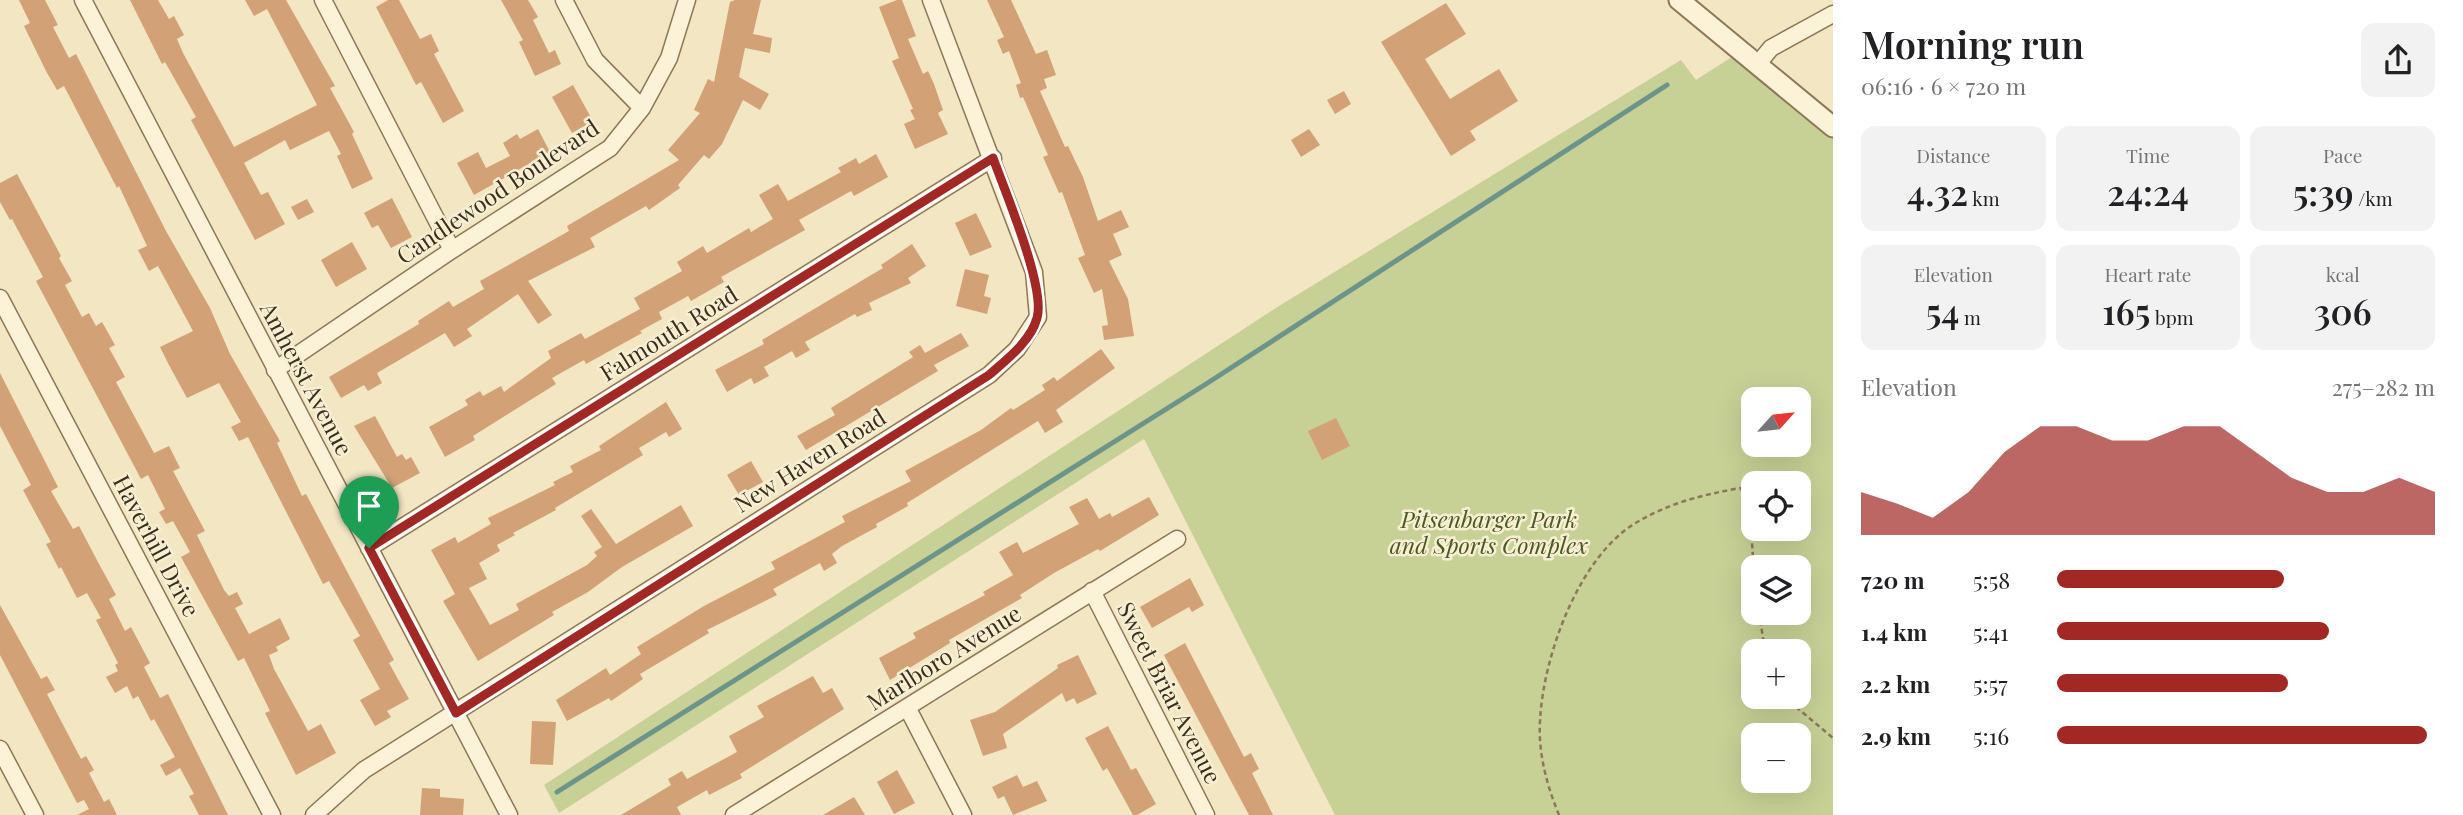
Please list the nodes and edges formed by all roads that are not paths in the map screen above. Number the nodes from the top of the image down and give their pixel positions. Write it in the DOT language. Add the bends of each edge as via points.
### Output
graph roads {
  1 [pos="83,0"];
  2 [pos="323,0"];
  3 [pos="564,0"];
  4 [pos="687,0"];
  5 [pos="931,0"];
  6 [pos="1679,0"];
  7 [pos="1833,15"];
  8 [pos="1757,65"];
  9 [pos="642,108"];
  10 [pos="1833,127"];
  11 [pos="993,158"];
  12 [pos="452,250"];
  13 [pos="0,298"];
  14 [pos="275,370"];
  15 [pos="1177,539"];
  16 [pos="369,548"];
  17 [pos="1092,591"];
  18 [pos="908,709"];
  19 [pos="456,713"];
  20 [pos="0,749"];
  21 [pos="35,815"];
  22 [pos="272,815"];
  23 [pos="314,815"];
  24 [pos="509,815"];
  25 [pos="734,815"];
  26 [pos="963,815"];
  27 [pos="1206,815"];
  1 -- 14 [label="street, Amherst Avenue"];
  2 -- 12 [label="street"];
  3 -- 9 [label="street" via="595,60"];
  4 -- 9 [label="street, Candlewood Boulevard" via="669,58"];
  5 -- 11 [label="street, New Haven Road"];
  6 -- 8 [label="street"];
  7 -- 8 [label="street" via="1771,48"];
  8 -- 10 [label="street"];
  9 -- 12 [label="street, Candlewood Boulevard" via="610,148"];
  11 -- 16 [label="street, Falmouth Road"];
  11 -- 19 [label="street, New Haven Road" via="1034,272 1038,317 1017,349 989,375"];
  12 -- 14 [label="street, Candlewood Boulevard"];
  13 -- 22 [label="street, Haverhill Drive"];
  14 -- 16 [label="street, Amherst Avenue"];
  15 -- 17 [label="street, Marlboro Avenue"];
  16 -- 19 [label="street, Amherst Avenue"];
  17 -- 18 [label="street, Marlboro Avenue"];
  17 -- 27 [label="street, Sweet Briar Avenue"];
  18 -- 25 [label="street, Marlboro Avenue"];
  18 -- 26 [label="street"];
  19 -- 23 [label="street, New Haven Road" via="364,770"];
  19 -- 24 [label="street, Amherst Avenue"];
  20 -- 21 [label="street"];
}
